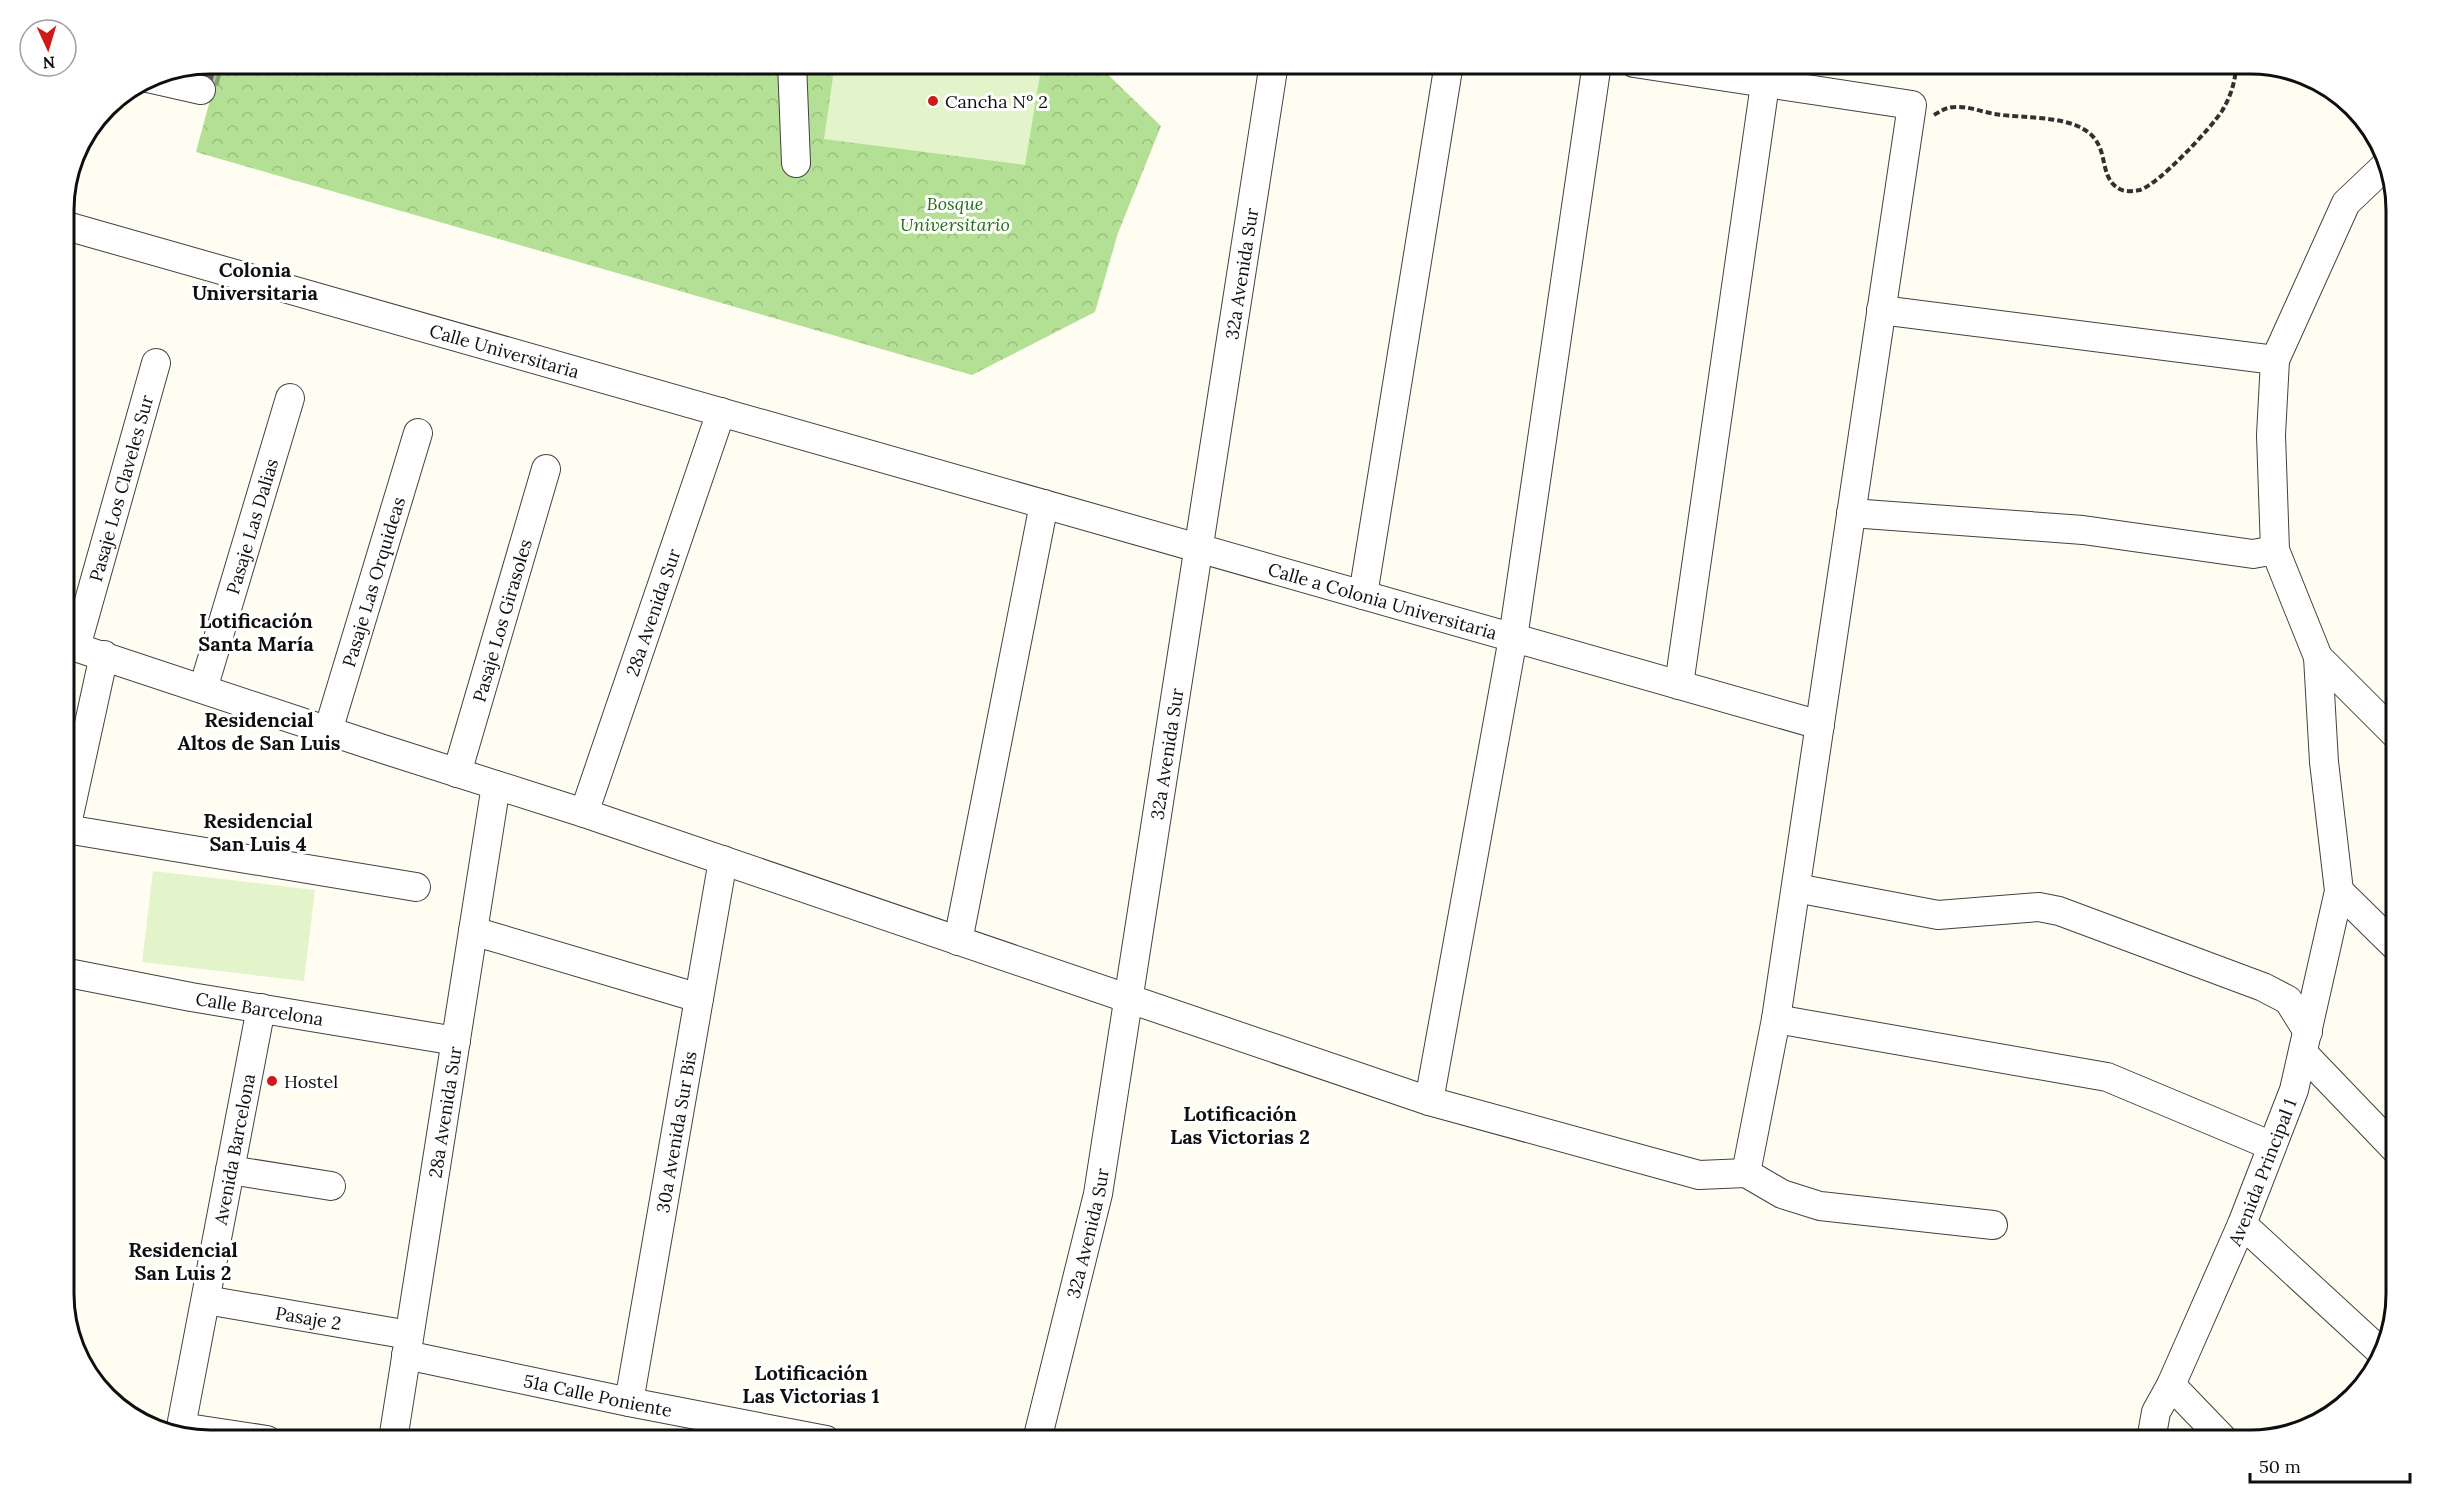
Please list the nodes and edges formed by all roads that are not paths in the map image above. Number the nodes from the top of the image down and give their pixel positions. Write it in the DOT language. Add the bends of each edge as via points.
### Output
graph roads {
  1 [pos="792,74"];
  2 [pos="1272,74"];
  3 [pos="1447,74"];
  4 [pos="1595,74"];
  5 [pos="1766,74"];
  6 [pos="1771,74"];
  7 [pos="164,82"];
  8 [pos="201,90"];
  9 [pos="796,163"];
  10 [pos="2380,170"];
  11 [pos="74,228"];
  12 [pos="1881,310"];
  13 [pos="2275,360"];
  14 [pos="156,363"];
  15 [pos="290,398"];
  16 [pos="721,412"];
  17 [pos="418,433"];
  18 [pos="546,469"];
  19 [pos="945,476"];
  20 [pos="1044,504"];
  21 [pos="1851,513"];
  22 [pos="1199,548"];
  23 [pos="2275,550"];
  24 [pos="1363,595"];
  25 [pos="74,632"];
  26 [pos="1513,638"];
  27 [pos="74,646"];
  28 [pos="104,655"];
  29 [pos="2319,657"];
  30 [pos="1679,685"];
  31 [pos="203,689"];
  32 [pos="1820,725"];
  33 [pos="2386,725"];
  34 [pos="328,731"];
  35 [pos="457,773"];
  36 [pos="496,785"];
  37 [pos="74,792"];
  38 [pos="584,813"];
  39 [pos="74,830"];
  40 [pos="723,860"];
  41 [pos="416,887"];
  42 [pos="1796,888"];
  43 [pos="2339,891"];
  44 [pos="473,931"];
  45 [pos="2386,937"];
  46 [pos="958,940"];
  47 [pos="74,974"];
  48 [pos="699,998"];
  49 [pos="1130,999"];
  50 [pos="261,1008"];
  51 [pos="1776,1019"];
  52 [pos="456,1041"];
  53 [pos="2305,1042"];
  54 [pos="1430,1101"];
  55 [pos="2386,1138"];
  56 [pos="2272,1146"];
  57 [pos="230,1170"];
  58 [pos="1746,1173"];
  59 [pos="331,1186"];
  60 [pos="2242,1224"];
  61 [pos="1993,1225"];
  62 [pos="206,1300"];
  63 [pos="408,1345"];
  64 [pos="2376,1347"];
  65 [pos="2171,1385"];
  66 [pos="628,1402"];
  67 [pos="182,1426"];
  68 [pos="703,1429"];
  69 [pos="395,1430"];
  70 [pos="1039,1430"];
  71 [pos="2153,1430"];
  72 [pos="2214,1430"];
  1 -- 9 [label="street"];
  2 -- 22 [label="street, 32a Avenida Sur"];
  3 -- 24 [label="street"];
  4 -- 26 [label="street"];
  5 -- 30 [label="street"];
  6 -- 12 [label="street" via="1912,105"];
  7 -- 8 [label="street"];
  10 -- 13 [label="street" via="2346,203"];
  11 -- 16 [label="street, Calle Universitaria"];
  12 -- 13 [label="street"];
  12 -- 21 [label="street"];
  13 -- 23 [label="street" via="2271,435"];
  14 -- 25 [label="street, Pasaje Los Claveles Sur"];
  15 -- 31 [label="street, Pasaje Las Dalias"];
  16 -- 19 [label="street, Calle Universitaria"];
  16 -- 38 [label="street, 28a Avenida Sur"];
  17 -- 34 [label="street, Pasaje Las Orquideas"];
  18 -- 35 [label="street, Pasaje Los Girasoles"];
  19 -- 20 [label="street, Calle a Colonia Universitaria"];
  20 -- 22 [label="street, Calle a Colonia Universitaria"];
  20 -- 46 [label="street"];
  21 -- 23 [label="street" via="2083,530 2253,554"];
  21 -- 32 [label="street"];
  22 -- 24 [label="street, Calle a Colonia Universitaria"];
  22 -- 49 [label="street, 32a Avenida Sur"];
  23 -- 29 [label="street"];
  24 -- 26 [label="street, Calle a Colonia Universitaria"];
  26 -- 30 [label="street, Calle a Colonia Universitaria"];
  26 -- 54 [label="street"];
  27 -- 28 [label="street"];
  28 -- 31 [label="street"];
  28 -- 37 [label="street"];
  29 -- 33 [label="street"];
  29 -- 43 [label="street, Avenida Principal 1" via="2324,762"];
  30 -- 32 [label="street, Calle a Colonia Universitaria"];
  31 -- 34 [label="street"];
  32 -- 42 [label="street"];
  34 -- 35 [label="street"];
  35 -- 36 [label="street"];
  36 -- 38 [label="street"];
  36 -- 44 [label="street, 28a Avenida Sur"];
  38 -- 40 [label="street"];
  39 -- 41 [label="street"];
  40 -- 46 [label="street"];
  40 -- 48 [label="street, 30a Avenida Sur Bis"];
  42 -- 51 [label="street"];
  42 -- 53 [label="street" via="1938,915 2039,908 2059,911 2263,987 2288,1000"];
  43 -- 45 [label="street"];
  43 -- 53 [label="street, Avenida Principal 1"];
  44 -- 48 [label="street"];
  44 -- 52 [label="street, 28a Avenida Sur"];
  46 -- 49 [label="street"];
  47 -- 50 [label="street, Calle Barcelona"];
  48 -- 66 [label="street, 30a Avenida Sur Bis"];
  49 -- 54 [label="street"];
  49 -- 70 [label="street, 32a Avenida Sur" via="1098,1194"];
  50 -- 52 [label="street, Calle Barcelona"];
  50 -- 57 [label="street, Avenida Barcelona"];
  51 -- 56 [label="street" via="2107,1077"];
  51 -- 58 [label="street"];
  52 -- 63 [label="street, 28a Avenida Sur"];
  53 -- 55 [label="street"];
  53 -- 56 [label="street, Avenida Principal 1" via="2294,1090"];
  54 -- 58 [label="street" via="1699,1175"];
  56 -- 60 [label="street, Avenida Principal 1"];
  57 -- 59 [label="street"];
  57 -- 62 [label="street, Avenida Barcelona"];
  58 -- 61 [label="street" via="1782,1194 1820,1206"];
  60 -- 64 [label="street"];
  60 -- 65 [label="street, Avenida Principal 1"];
  62 -- 63 [label="street, Pasaje 2"];
  62 -- 67 [label="street, Avenida Barcelona"];
  63 -- 66 [label="street, 51a Calle Poniente"];
  63 -- 69 [label="street, 28a Avenida Sur"];
  65 -- 71 [label="street, Avenida Principal 1" via="2156,1412"];
  65 -- 72 [label="street"];
  66 -- 68 [label="street, 51a Calle Poniente"];
}
